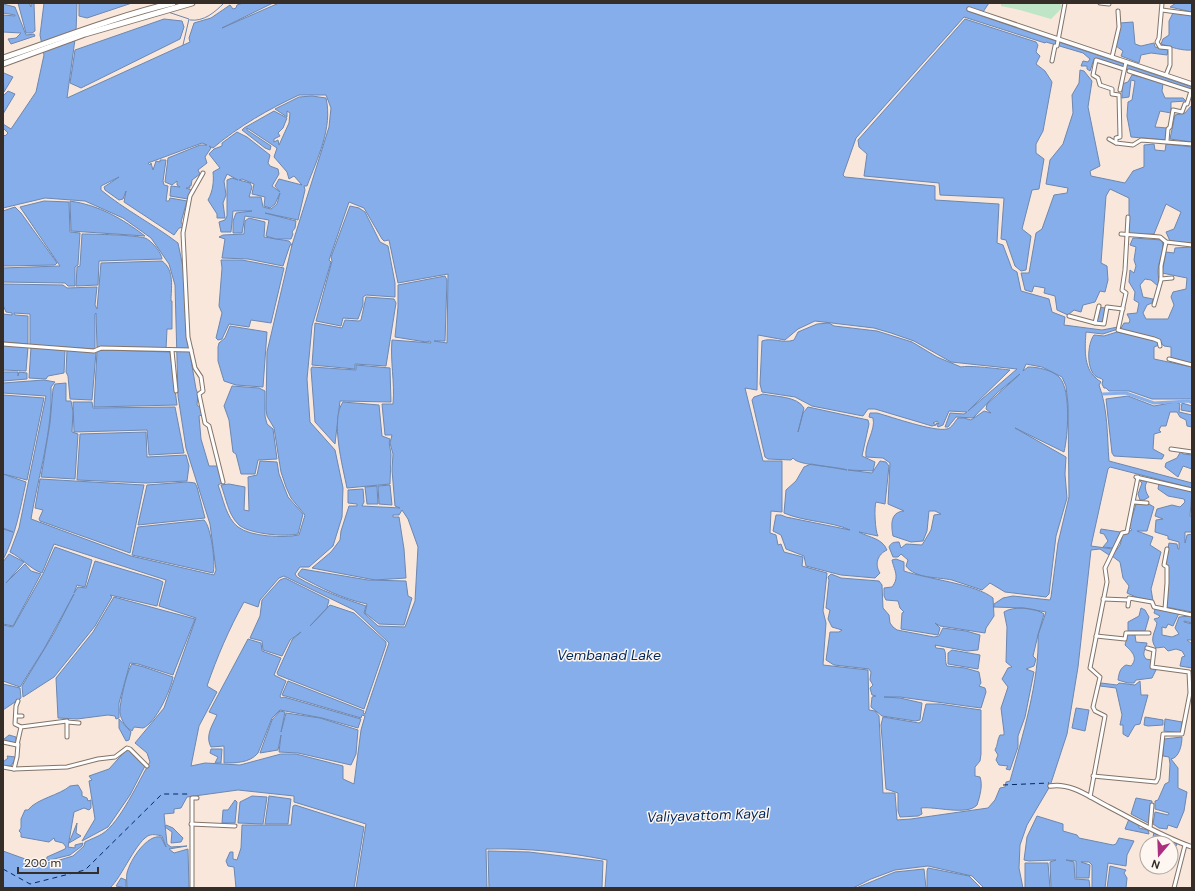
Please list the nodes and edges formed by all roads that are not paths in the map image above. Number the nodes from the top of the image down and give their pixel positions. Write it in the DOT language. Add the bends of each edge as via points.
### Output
graph roads {
  1 [pos="173,3"];
  2 [pos="192,3"];
  3 [pos="1065,3"];
  4 [pos="1100,3"];
  5 [pos="1162,3"];
  6 [pos="1109,4"];
  7 [pos="969,9"];
  8 [pos="156,10"];
  9 [pos="1162,10"];
  10 [pos="1118,11"];
  11 [pos="1192,14"];
  12 [pos="1059,40"];
  13 [pos="35,49"];
  14 [pos="3,58"];
  15 [pos="1112,58"];
  16 [pos="1052,61"];
  17 [pos="1126,62"];
  18 [pos="3,64"];
  19 [pos="1124,69"];
  20 [pos="1129,71"];
  21 [pos="1166,76"];
  22 [pos="1192,84"];
  23 [pos="1120,90"];
  24 [pos="1109,139"];
  25 [pos="1167,141"];
  26 [pos="1116,143"];
  27 [pos="1192,144"];
  28 [pos="203,173"];
  29 [pos="1128,217"];
  30 [pos="1121,234"];
  31 [pos="1128,234"];
  32 [pos="1166,242"];
  33 [pos="1192,245"];
  34 [pos="1172,278"];
  35 [pos="1161,279"];
  36 [pos="1154,305"];
  37 [pos="1099,306"];
  38 [pos="1123,309"];
  39 [pos="1069,316"];
  40 [pos="1095,323"];
  41 [pos="3,344"];
  42 [pos="1160,346"];
  43 [pos="172,351"];
  44 [pos="191,351"];
  45 [pos="1169,359"];
  46 [pos="1192,365"];
  47 [pos="176,391"];
  48 [pos="1171,449"];
  49 [pos="1192,452"];
  50 [pos="223,482"];
  51 [pos="1192,490"];
  52 [pos="1134,502"];
  53 [pos="1147,503"];
  54 [pos="1167,549"];
  55 [pos="1103,599"];
  56 [pos="1129,600"];
  57 [pos="1128,606"];
  58 [pos="1164,610"];
  59 [pos="1192,615"];
  60 [pos="1149,633"];
  61 [pos="1096,636"];
  62 [pos="1147,648"];
  63 [pos="18,701"];
  64 [pos="11,712"];
  65 [pos="16,713"];
  66 [pos="22,716"];
  67 [pos="67,722"];
  68 [pos="79,723"];
  69 [pos="21,727"];
  70 [pos="67,736"];
  71 [pos="3,742"];
  72 [pos="18,744"];
  73 [pos="147,766"];
  74 [pos="3,767"];
  75 [pos="14,769"];
  76 [pos="1093,776"];
  77 [pos="1050,786"];
  78 [pos="1090,797"];
  79 [pos="197,798"];
  80 [pos="1152,805"];
  81 [pos="192,824"];
  82 [pos="235,826"];
  83 [pos="1150,828"];
  84 [pos="1185,845"];
  85 [pos="1192,847"];
  86 [pos="192,888"];
  87 [pos="1174,888"];
  1 -- 8 [label="highway"];
  2 -- 8 [label="highway"];
  3 -- 12 [label="street"];
  4 -- 6 [label="street"];
  5 -- 9 [label="street"];
  7 -- 12 [label="street"];
  8 -- 13 [label="highway"];
  9 -- 11 [label="street"];
  9 -- 21 [label="street" via="1157,42 1160,47 1170,48 1170,64"];
  10 -- 15 [label="street" via="1119,27"];
  12 -- 15 [label="street"];
  12 -- 16 [label="street"];
  13 -- 14 [label="highway"];
  13 -- 18 [label="highway"];
  15 -- 17 [label="street"];
  17 -- 19 [label="street"];
  17 -- 21 [label="street"];
  19 -- 23 [label="street"];
  19 -- 26 [label="street" via="1096,60 1093,75 1098,78 1100,85 1112,89 1112,94 1119,95 1120,137 1116,138"];
  20 -- 25 [label="street" via="1191,91 1182,112 1173,110"];
  21 -- 22 [label="street"];
  24 -- 26 [label="street"];
  25 -- 26 [label="street" via="1141,140 1133,145"];
  25 -- 27 [label="street"];
  28 -- 44 [label="street" via="190,196 183,233 188,337"];
  29 -- 31 [label="street"];
  30 -- 31 [label="street"];
  31 -- 32 [label="street" via="1160,237"];
  31 -- 38 [label="street" via="1122,290 1126,293"];
  32 -- 33 [label="street"];
  32 -- 35 [label="street" via="1160,266"];
  34 -- 35 [label="street"];
  35 -- 36 [label="street"];
  37 -- 40 [label="street"];
  38 -- 40 [label="street" via="1107,307 1104,324"];
  38 -- 42 [label="street" via="1118,330 1154,339 1159,341"];
  39 -- 40 [label="street"];
  41 -- 43 [label="street" via="94,351 101,348"];
  43 -- 44 [label="street"];
  43 -- 47 [label="street"];
  44 -- 50 [label="street" via="195,368 201,377 202,391 199,394 205,423 209,426"];
  45 -- 46 [label="street"];
  48 -- 49 [label="street"];
  51 -- 52 [label="street" via="1137,477"];
  52 -- 53 [label="street"];
  52 -- 55 [label="street" via="1126,532 1122,533 1105,568 1107,582"];
  54 -- 58 [label="street" via="1164,566 1167,576"];
  55 -- 56 [label="street"];
  55 -- 61 [label="street"];
  56 -- 57 [label="street"];
  56 -- 58 [label="street" via="1152,602 1154,607"];
  58 -- 59 [label="street"];
  60 -- 61 [label="street" via="1126,633 1125,639"];
  61 -- 76 [label="street" via="1090,668 1100,677 1093,707 1105,716"];
  62 -- 76 [label="street" via="1154,650 1152,667 1189,672 1190,693 1182,734 1163,734 1156,782"];
  63 -- 65 [label="street"];
  64 -- 65 [label="street"];
  65 -- 66 [label="street"];
  65 -- 69 [label="street" via="16,725"];
  67 -- 68 [label="street"];
  67 -- 69 [label="street"];
  67 -- 70 [label="street"];
  69 -- 72 [label="street"];
  71 -- 72 [label="street"];
  72 -- 75 [label="street"];
  73 -- 75 [label="street" via="127,748 114,757 98,758 67,767"];
  74 -- 75 [label="street"];
  76 -- 78 [label="street"];
  77 -- 78 [label="street" via="1068,787"];
  78 -- 83 [label="street"];
  79 -- 81 [label="street" via="192,798"];
  80 -- 83 [label="street"];
  81 -- 82 [label="street"];
  81 -- 86 [label="street"];
  83 -- 84 [label="street"];
  84 -- 85 [label="street"];
  84 -- 87 [label="street"];
}
